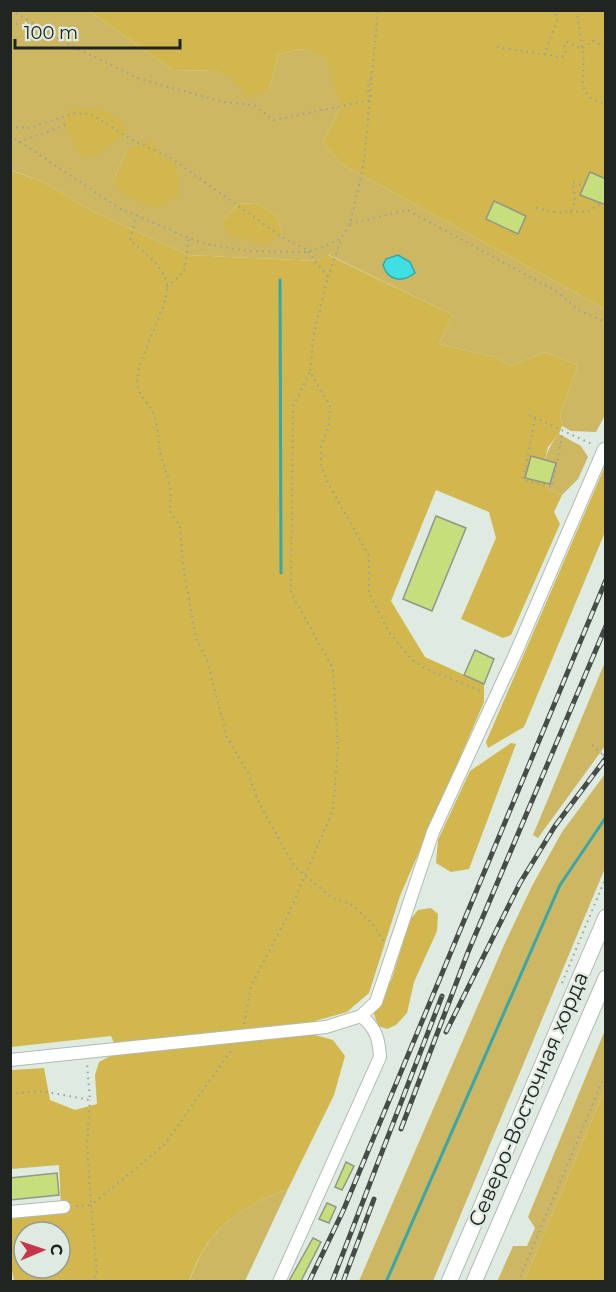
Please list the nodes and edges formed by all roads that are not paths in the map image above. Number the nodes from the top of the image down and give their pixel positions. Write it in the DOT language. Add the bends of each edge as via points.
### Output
graph roads {
  1 [pos="604,449"];
  2 [pos="606,917"];
  3 [pos="606,978"];
  4 [pos="361,1017"];
  5 [pos="10,1060"];
  6 [pos="64,1207"];
  7 [pos="10,1212"];
  8 [pos="279,1281"];
  9 [pos="449,1281"];
  10 [pos="474,1281"];
  1 -- 4 [label="street" via="433,832 376,1002"];
  2 -- 9 [label="main road, Северо-Восточная хорда"];
  3 -- 10 [label="main road, Северо-Восточная хорда"];
  4 -- 5 [label="street" via="326,1027"];
  4 -- 8 [label="street" via="373,1025 380,1041 380,1057"];
  6 -- 7 [label="street"];
}
